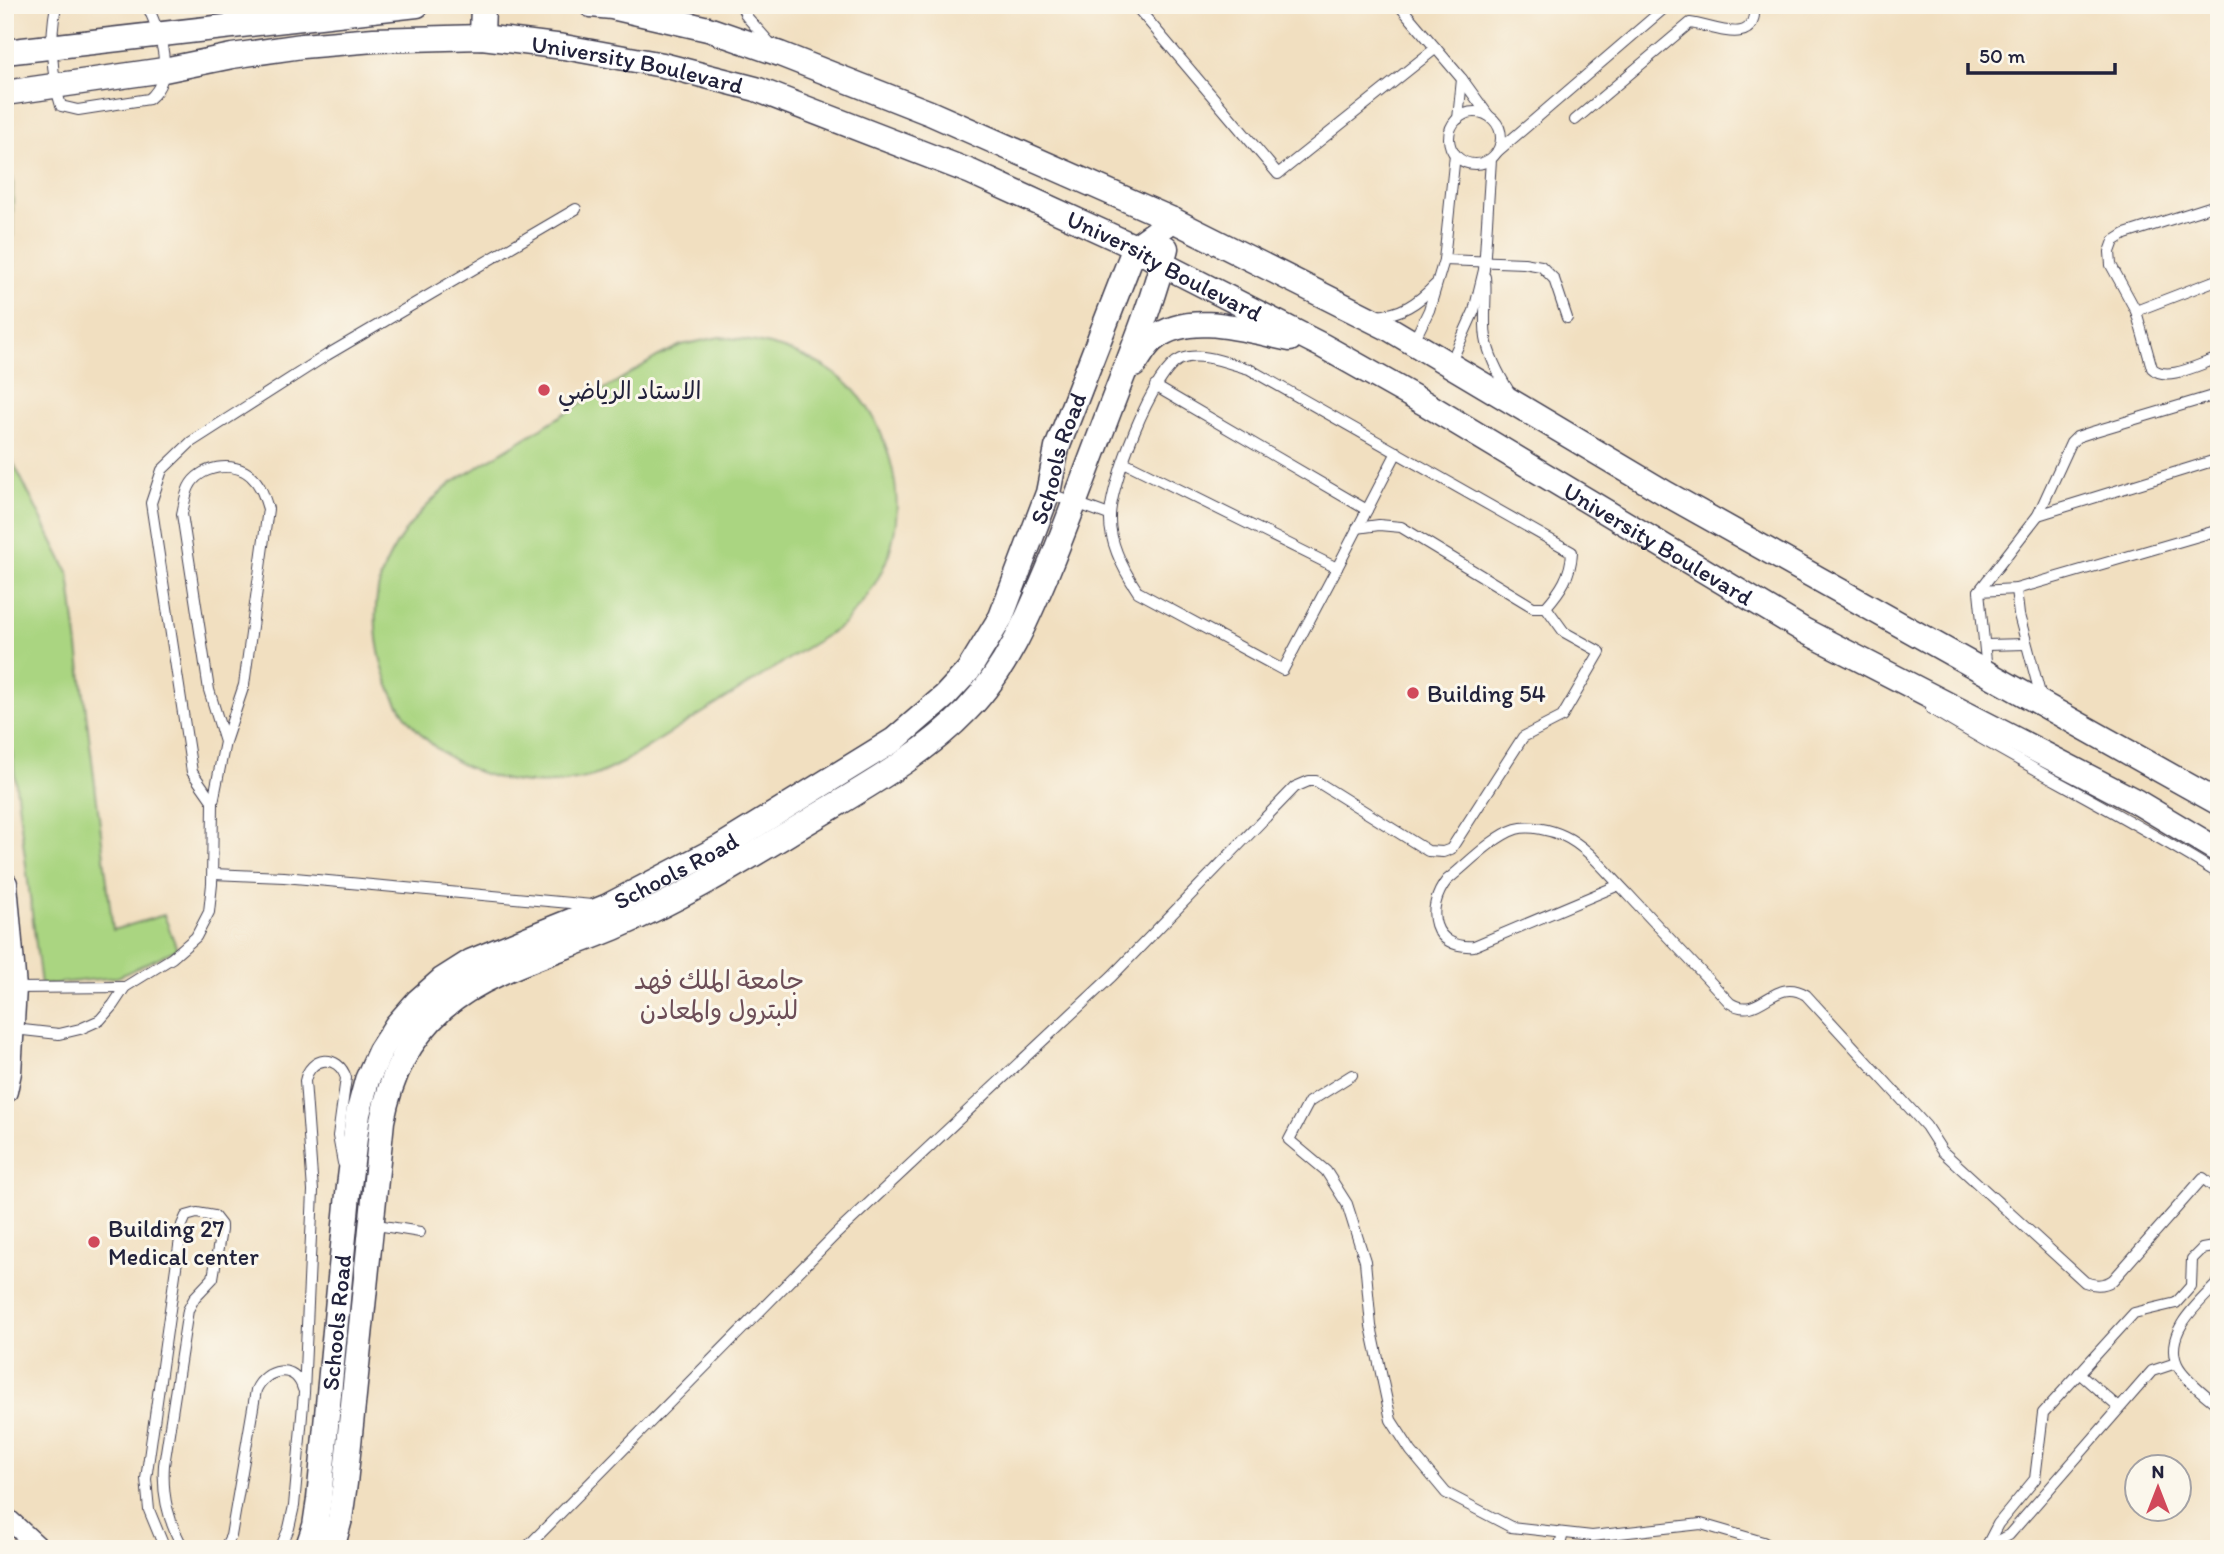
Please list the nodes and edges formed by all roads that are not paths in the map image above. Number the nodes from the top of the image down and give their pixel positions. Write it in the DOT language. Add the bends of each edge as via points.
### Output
graph roads {
  1 [pos="56,5"];
  2 [pos="147,5"];
  3 [pos="417,5"];
  4 [pos="483,5"];
  5 [pos="741,5"];
  6 [pos="1135,5"];
  7 [pos="1399,5"];
  8 [pos="1668,5"];
  9 [pos="1754,5"];
  10 [pos="609,6"];
  11 [pos="160,34"];
  12 [pos="482,37"];
  13 [pos="52,47"];
  14 [pos="1436,48"];
  15 [pos="5,52"];
  16 [pos="780,54"];
  17 [pos="164,70"];
  18 [pos="1462,79"];
  19 [pos="55,87"];
  20 [pos="5,93"];
  21 [pos="1488,115"];
  22 [pos="1458,119"];
  23 [pos="1575,120"];
  24 [pos="1454,154"];
  25 [pos="1495,155"];
  26 [pos="2219,204"];
  27 [pos="576,209"];
  28 [pos="1173,220"];
  29 [pos="1135,247"];
  30 [pos="1444,260"];
  31 [pos="1162,264"];
  32 [pos="1484,265"];
  33 [pos="2219,279"];
  34 [pos="1437,282"];
  35 [pos="2136,311"];
  36 [pos="1365,316"];
  37 [pos="1567,318"];
  38 [pos="1413,343"];
  39 [pos="1323,346"];
  40 [pos="2219,358"];
  41 [pos="1450,365"];
  42 [pos="1155,386"];
  43 [pos="1117,388"];
  44 [pos="2219,394"];
  45 [pos="1543,420"];
  46 [pos="1397,452"];
  47 [pos="2219,458"];
  48 [pos="1124,462"];
  49 [pos="1048,493"];
  50 [pos="1075,503"];
  51 [pos="1367,510"];
  52 [pos="1110,515"];
  53 [pos="2038,515"];
  54 [pos="1357,528"];
  55 [pos="2219,530"];
  56 [pos="1337,568"];
  57 [pos="2016,589"];
  58 [pos="1979,591"];
  59 [pos="1546,607"];
  60 [pos="1805,631"];
  61 [pos="2026,644"];
  62 [pos="1986,645"];
  63 [pos="1987,672"];
  64 [pos="2043,704"];
  65 [pos="225,742"];
  66 [pos="213,802"];
  67 [pos="2219,803"];
  68 [pos="2219,851"];
  69 [pos="213,874"];
  70 [pos="2219,874"];
  71 [pos="5,884"];
  72 [pos="1619,885"];
  73 [pos="608,906"];
  74 [pos="125,987"];
  75 [pos="10,988"];
  76 [pos="9,1027"];
  77 [pos="1352,1074"];
  78 [pos="5,1091"];
  79 [pos="2219,1191"];
  80 [pos="348,1194"];
  81 [pos="358,1223"];
  82 [pos="420,1232"];
  83 [pos="2219,1246"];
  84 [pos="2219,1282"];
  85 [pos="2176,1363"];
  86 [pos="2079,1373"];
  87 [pos="304,1392"];
  88 [pos="2219,1406"];
  89 [pos="2119,1408"];
  90 [pos="12,1530"];
  91 [pos="1563,1533"];
  92 [pos="1987,1547"];
  93 [pos="41,1549"];
  94 [pos="165,1549"];
  95 [pos="184,1549"];
  96 [pos="224,1549"];
  97 [pos="280,1549"];
  98 [pos="307,1549"];
  99 [pos="332,1549"];
  100 [pos="524,1549"];
  101 [pos="1559,1549"];
  102 [pos="1775,1549"];
  1 -- 13 [label="lane"];
  2 -- 11 [label="lane"];
  3 -- 11 [label="street"];
  4 -- 12 [label="street"];
  5 -- 16 [label="lane"];
  6 -- 14 [label="lane" via="1278,174"];
  7 -- 14 [label="lane"];
  8 -- 25 [label="lane"];
  9 -- 23 [label="lane" via="1755,15 1739,33 1690,23"];
  10 -- 16 [label="street, University Boulevard" via="708,29"];
  11 -- 13 [label="street"];
  11 -- 17 [label="lane"];
  12 -- 17 [label="street, University Boulevard" via="302,46"];
  12 -- 29 [label="street, University Boulevard" via="650,63 756,89 971,172"];
  13 -- 15 [label="street"];
  13 -- 19 [label="lane"];
  14 -- 18 [label="lane"];
  16 -- 28 [label="street, University Boulevard" via="930,113"];
  17 -- 19 [label="street, University Boulevard"];
  18 -- 21 [label="lane"];
  18 -- 22 [label="lane"];
  19 -- 20 [label="street, University Boulevard"];
  21 -- 22 [label="lane" via="1468,113"];
  21 -- 25 [label="lane" via="1500,131"];
  22 -- 24 [label="lane" via="1449,135"];
  24 -- 25 [label="lane" via="1472,164"];
  24 -- 30 [label="lane"];
  25 -- 32 [label="lane"];
  26 -- 35 [label="lane" via="2140,228 2114,242 2111,265"];
  27 -- 66 [label="lane" via="327,355 191,442 162,470 151,503 192,772"];
  28 -- 29 [label="street"];
  28 -- 31 [label="street"];
  28 -- 36 [label="street, University Boulevard"];
  29 -- 31 [label="street, University Boulevard"];
  29 -- 49 [label="street, Schools Road" via="1057,448"];
  30 -- 32 [label="lane"];
  30 -- 34 [label="lane"];
  31 -- 39 [label="street, University Boulevard"];
  31 -- 43 [label="street"];
  32 -- 37 [label="lane" via="1541,266 1555,279"];
  32 -- 41 [label="lane" via="1474,312"];
  32 -- 45 [label="lane" via="1486,338 1493,362 1510,393"];
  33 -- 35 [label="lane"];
  34 -- 36 [label="lane" via="1406,309"];
  34 -- 38 [label="lane"];
  35 -- 40 [label="lane" via="2155,372 2169,374"];
  36 -- 38 [label="street, University Boulevard"];
  38 -- 41 [label="street, University Boulevard"];
  39 -- 43 [label="street" via="1223,325 1177,326 1153,339"];
  39 -- 60 [label="street, University Boulevard"];
  41 -- 45 [label="street, University Boulevard"];
  42 -- 46 [label="lane" via="1170,366 1197,356 1249,369"];
  42 -- 48 [label="lane"];
  42 -- 51 [label="lane"];
  43 -- 50 [label="street"];
  44 -- 53 [label="lane" via="2077,438"];
  45 -- 63 [label="street, University Boulevard"];
  46 -- 51 [label="lane"];
  46 -- 59 [label="lane" via="1573,552 1571,569"];
  47 -- 53 [label="lane"];
  48 -- 52 [label="lane"];
  48 -- 56 [label="lane"];
  49 -- 50 [label="lane"];
  49 -- 73 [label="street, Schools Road" via="1001,617 968,671 936,704 883,748 719,848"];
  50 -- 52 [label="lane"];
  50 -- 81 [label="street" via="1013,648 968,709 941,734 864,788 711,880 627,922 501,974 444,1008 402,1059 388,1090"];
  51 -- 54 [label="lane"];
  52 -- 56 [label="lane" via="1112,536 1138,592 1283,670"];
  53 -- 58 [label="lane"];
  54 -- 56 [label="lane"];
  54 -- 59 [label="lane" via="1401,527 1533,607"];
  55 -- 57 [label="lane"];
  57 -- 58 [label="lane"];
  57 -- 61 [label="lane"];
  58 -- 62 [label="lane"];
  59 -- 100 [label="lane" via="1564,632 1600,652 1562,717 1523,737 1451,849 1428,851 1316,781 1295,787 1112,976 835,1235"];
  60 -- 68 [label="street, University Boulevard" via="2137,802"];
  60 -- 70 [label="lane" via="1988,744 2125,817"];
  61 -- 62 [label="lane"];
  61 -- 64 [label="lane"];
  62 -- 63 [label="lane"];
  63 -- 64 [label="street, University Boulevard"];
  64 -- 67 [label="street, University Boulevard"];
  65 -- 65 [label="lane" via="244,685 268,509 262,489 249,473 228,466 206,470 189,486 182,514 209,690"];
  65 -- 66 [label="lane"];
  66 -- 69 [label="lane"];
  69 -- 73 [label="lane"];
  69 -- 74 [label="lane" via="209,912 196,937"];
  71 -- 75 [label="street"];
  72 -- 72 [label="lane" via="1564,836 1545,830 1516,830 1447,880 1436,898 1435,919 1450,943 1474,946"];
  72 -- 79 [label="lane" via="1736,1007 1751,1007 1784,989 1806,995 1926,1126 1942,1151 2085,1282 2099,1285 2113,1280 2203,1178"];
  73 -- 80 [label="street, Schools Road" via="472,961 418,1001 380,1051 368,1080 358,1114"];
  74 -- 75 [label="lane"];
  74 -- 76 [label="lane" via="100,1020 80,1029 59,1034"];
  75 -- 76 [label="street"];
  76 -- 78 [label="street"];
  77 -- 91 [label="lane" via="1309,1102 1289,1140 1326,1171 1347,1204 1365,1261 1371,1326 1391,1420 1446,1493 1511,1527"];
  80 -- 81 [label="street, Schools Road"];
  80 -- 87 [label="lane" via="338,1136 346,1078 336,1063 318,1061 305,1081 313,1191"];
  81 -- 82 [label="lane"];
  81 -- 98 [label="street, Schools Road" via="315,1526"];
  81 -- 99 [label="street" via="345,1483"];
  83 -- 86 [label="lane" via="2202,1249 2192,1259 2191,1286 2176,1303 2134,1313"];
  84 -- 85 [label="lane" via="2178,1330"];
  85 -- 88 [label="lane"];
  85 -- 89 [label="lane" via="2152,1371"];
  86 -- 89 [label="lane"];
  86 -- 92 [label="lane" via="2043,1413 2035,1479 1998,1524"];
  87 -- 96 [label="lane" via="301,1382 285,1371 268,1374 260,1382 231,1536"];
  87 -- 97 [label="lane" via="294,1506"];
  89 -- 92 [label="lane" via="2009,1535"];
  90 -- 93 [label="street"];
  91 -- 101 [label="lane"];
  91 -- 102 [label="lane" via="1592,1536 1701,1524"];
  94 -- 95 [label="lane" via="149,1510 146,1479 182,1225 186,1216 197,1213 214,1216 221,1230 213,1278 188,1310 164,1465 167,1510"];
}
